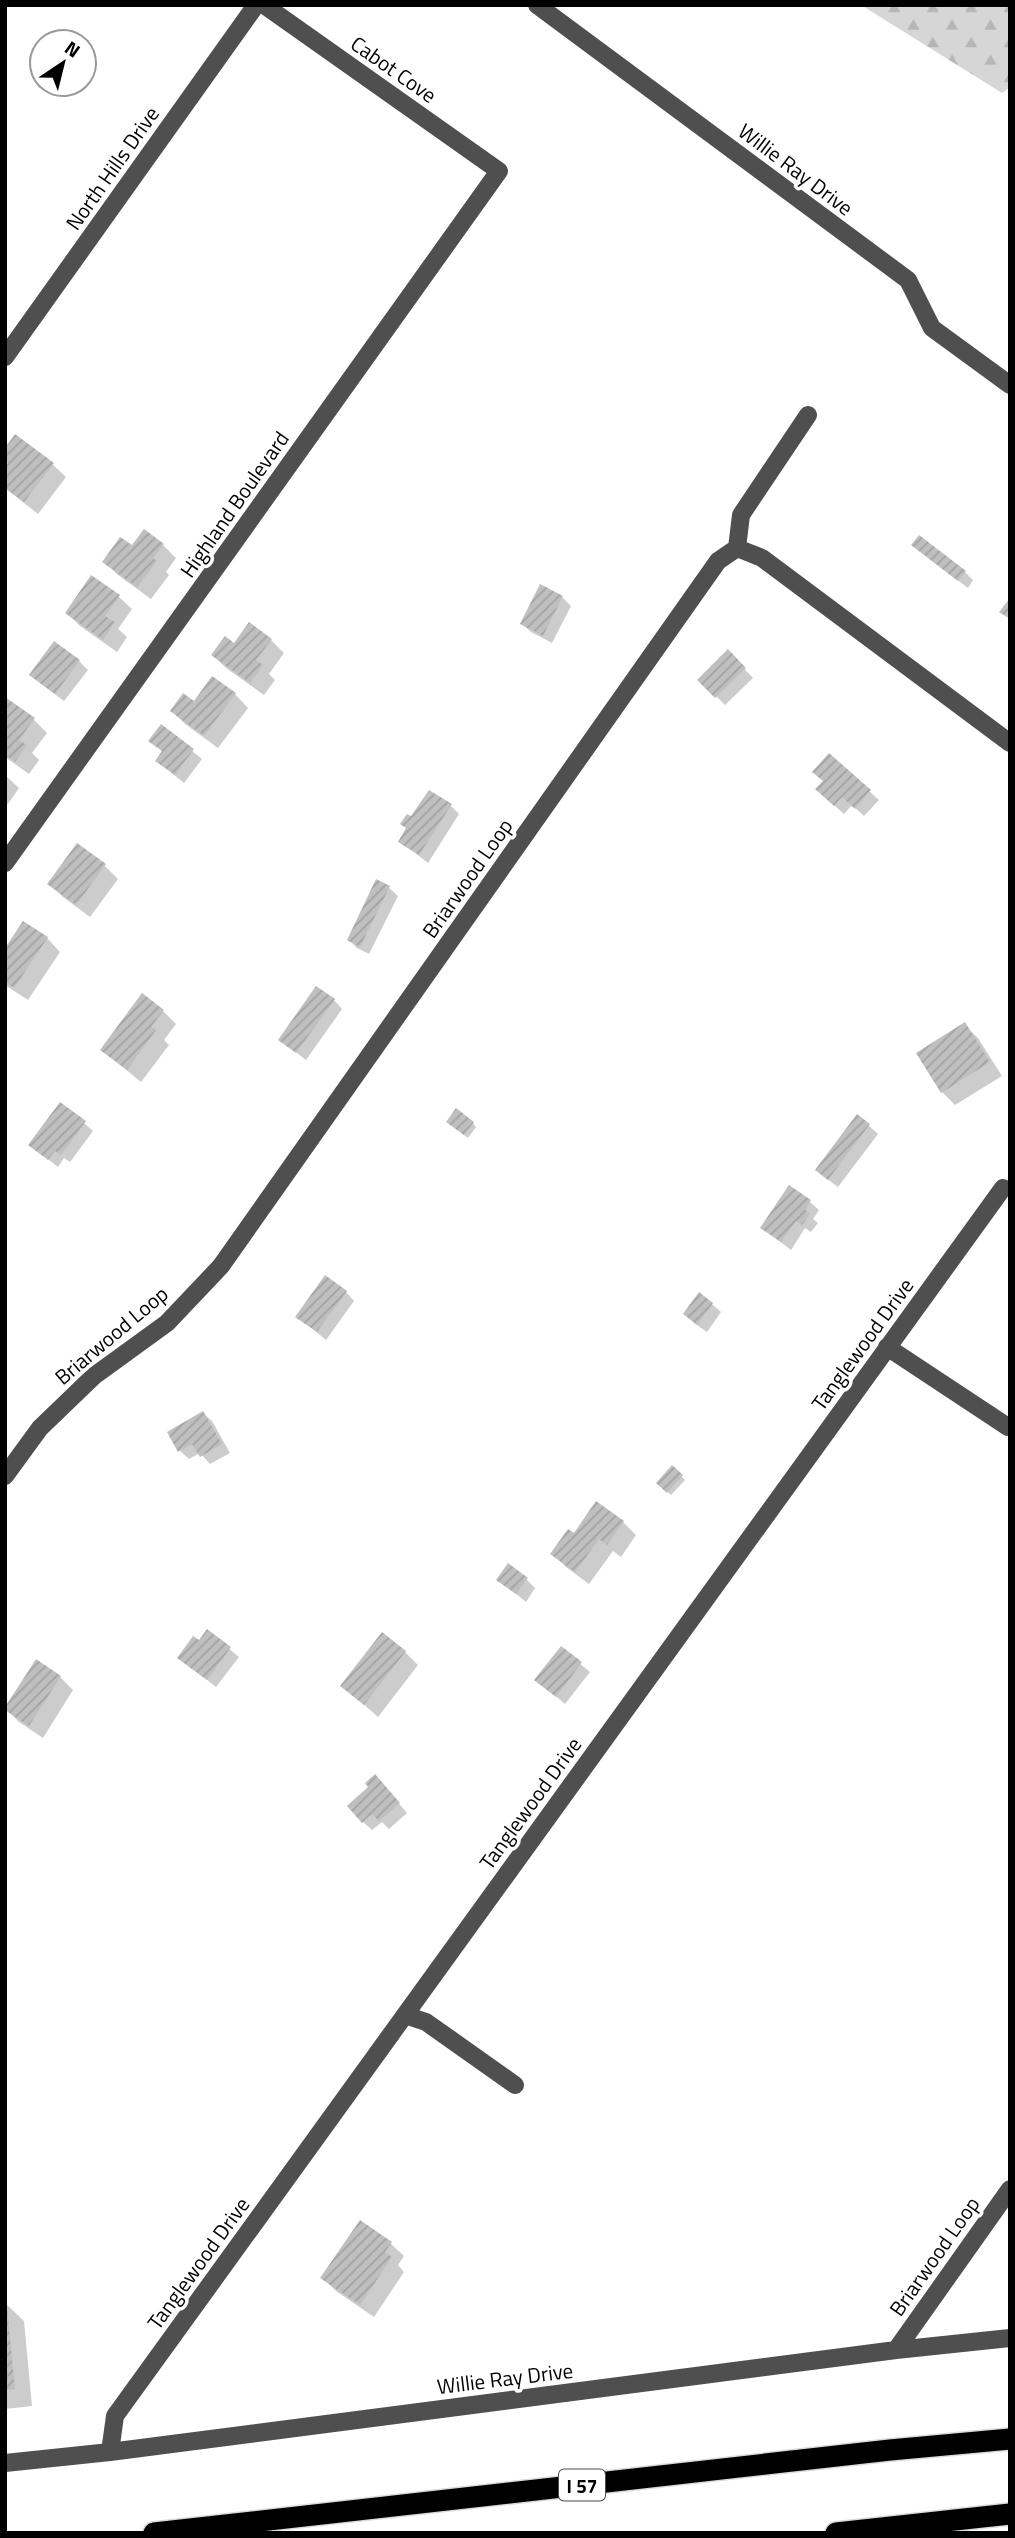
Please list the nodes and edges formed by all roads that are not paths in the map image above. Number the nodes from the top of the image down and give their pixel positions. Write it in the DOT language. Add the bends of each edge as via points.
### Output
graph roads {
  1 [pos="256,5"];
  2 [pos="264,5"];
  3 [pos="537,5"];
  4 [pos="499,171"];
  5 [pos="5,357"];
  6 [pos="1010,385"];
  7 [pos="808,415"];
  8 [pos="737,548"];
  9 [pos="1010,743"];
  10 [pos="5,863"];
  11 [pos="1003,1188"];
  12 [pos="887,1348"];
  13 [pos="1007,1427"];
  14 [pos="5,1476"];
  15 [pos="405,2015"];
  16 [pos="515,2085"];
  17 [pos="1010,2189"];
  18 [pos="1010,2338"];
  19 [pos="895,2350"];
  20 [pos="1005,2438"];
  21 [pos="110,2452"];
  22 [pos="5,2463"];
  23 [pos="1010,2514"];
  24 [pos="154,2533"];
  25 [pos="836,2533"];
  1 -- 5 [label="street, North Hills Drive"];
  2 -- 4 [label="street, Cabot Cove"];
  3 -- 6 [label="street, Willie Ray Drive" via="908,280 932,328"];
  4 -- 10 [label="street, Highland Boulevard"];
  7 -- 8 [label="street" via="741,515"];
  8 -- 9 [label="street" via="762,558"];
  8 -- 14 [label="street, Briarwood Loop" via="718,561 221,1266 167,1323 94,1376 49,1419"];
  11 -- 12 [label="street, Tanglewood Drive"];
  12 -- 13 [label="street"];
  12 -- 15 [label="street, Tanglewood Drive"];
  15 -- 16 [label="street" via="426,2022"];
  15 -- 21 [label="street, Tanglewood Drive" via="115,2416"];
  17 -- 19 [label="street, Briarwood Loop"];
  18 -- 19 [label="street, Willie Ray Drive"];
  19 -- 21 [label="street, Willie Ray Drive"];
  20 -- 24 [label="highway, I 57"];
  21 -- 22 [label="street, Willie Ray Drive"];
  23 -- 25 [label="highway"];
}
